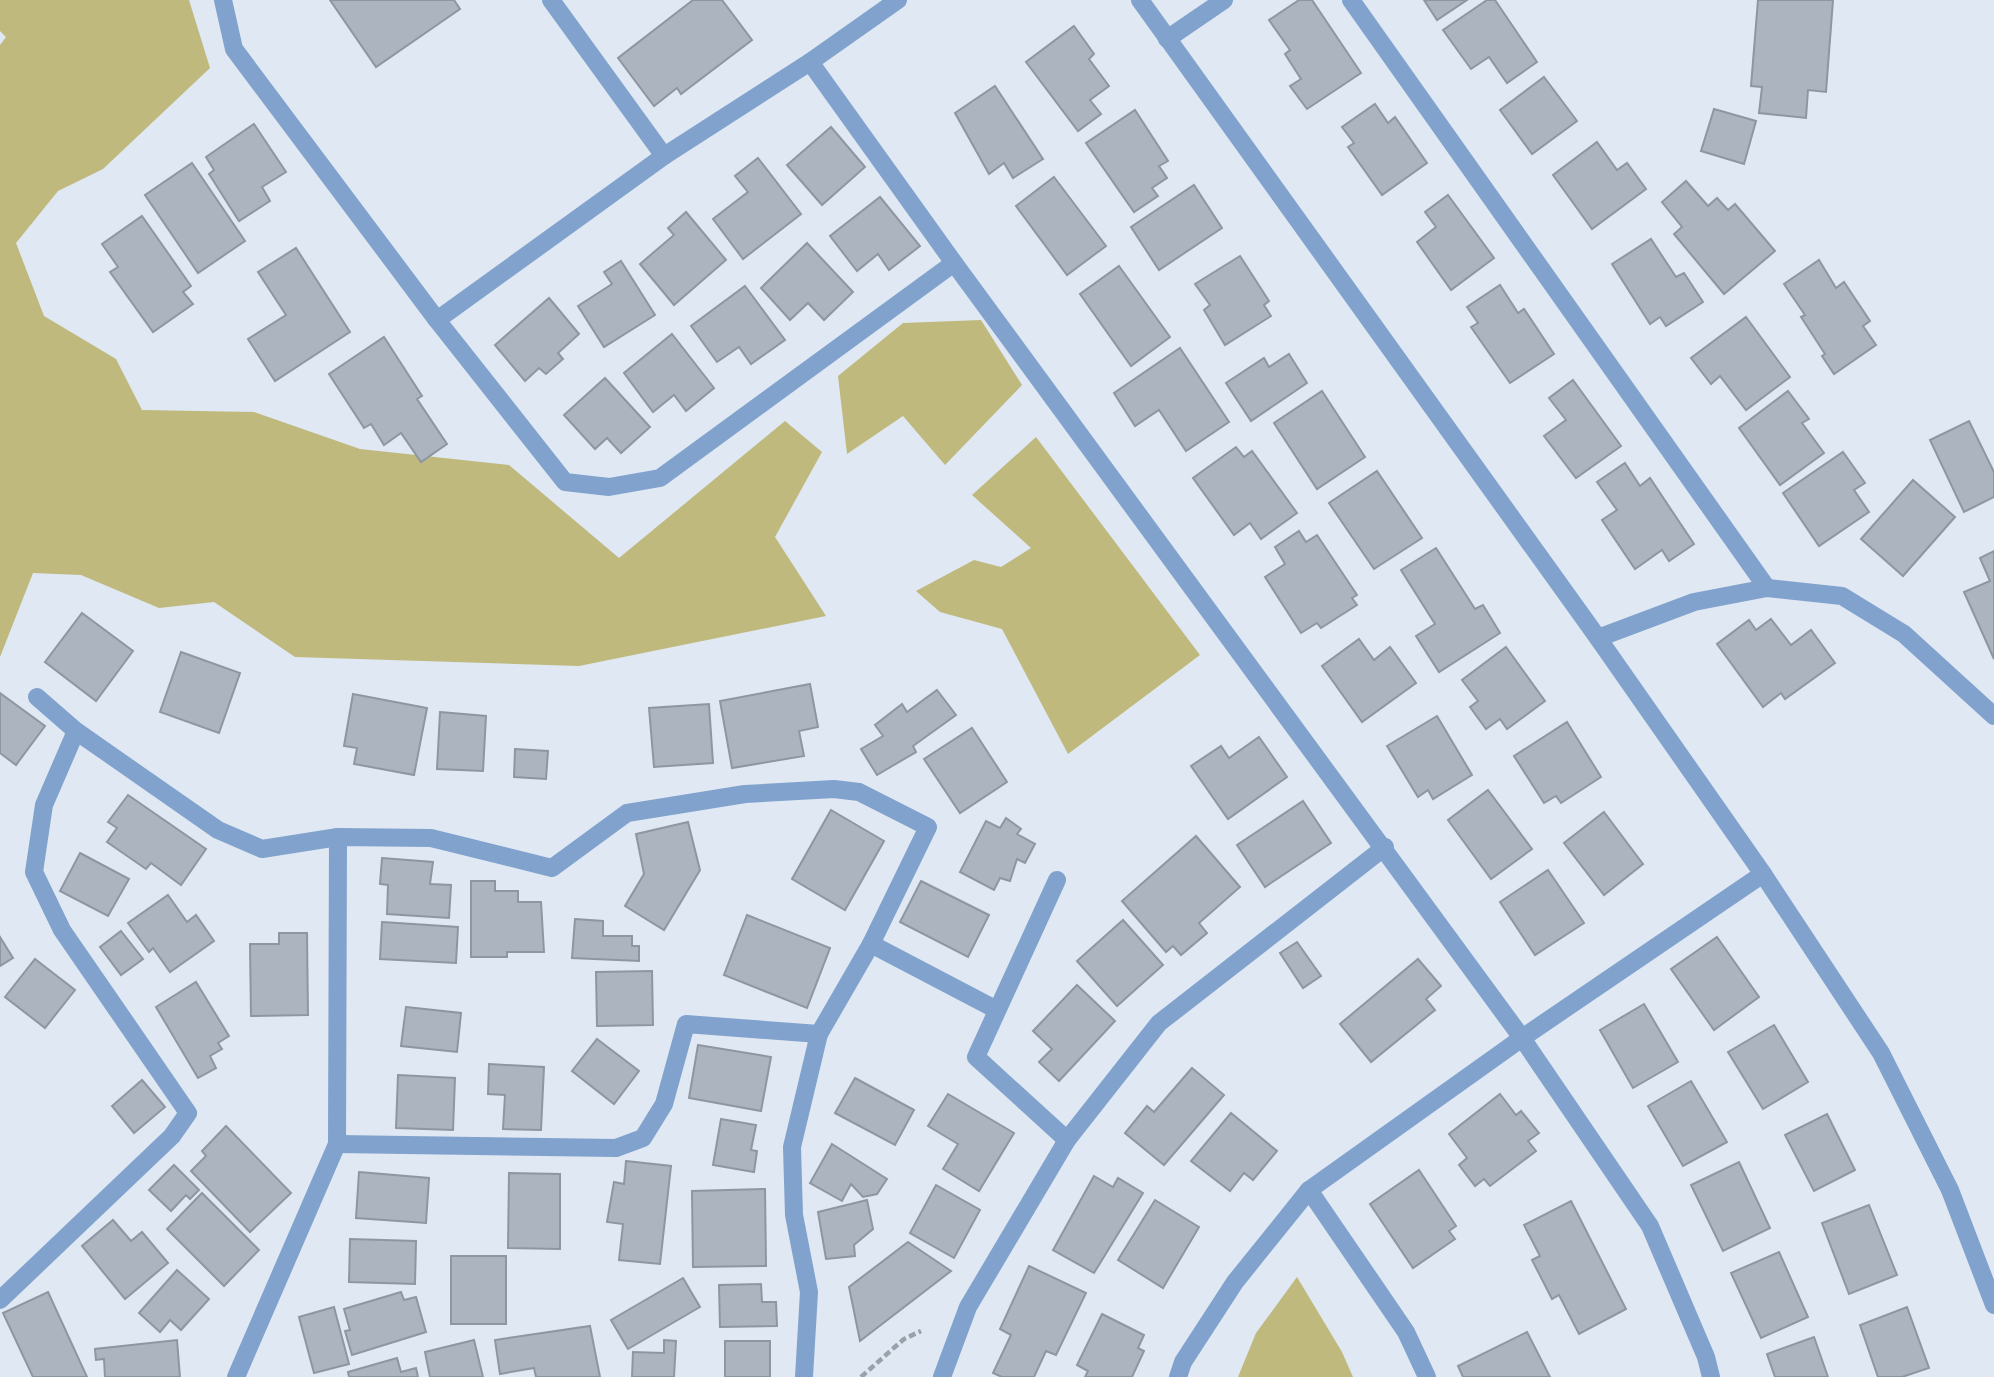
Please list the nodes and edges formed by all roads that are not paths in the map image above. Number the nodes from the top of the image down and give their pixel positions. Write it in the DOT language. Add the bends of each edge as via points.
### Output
graph roads {
  1 [pos="223,0"];
  2 [pos="551,0"];
  3 [pos="898,0"];
  4 [pos="1140,0"];
  5 [pos="1224,0"];
  6 [pos="1351,0"];
  7 [pos="1167,39"];
  8 [pos="810,62"];
  9 [pos="664,156"];
  10 [pos="954,263"];
  11 [pos="437,320"];
  12 [pos="1768,589"];
  13 [pos="1598,638"];
  14 [pos="37,697"];
  15 [pos="1994,716"];
  16 [pos="76,731"];
  17 [pos="338,837"];
  18 [pos="1385,847"];
  19 [pos="1763,874"];
  20 [pos="1058,880"];
  21 [pos="871,944"];
  22 [pos="996,1010"];
  23 [pos="819,1034"];
  24 [pos="1522,1038"];
  25 [pos="1067,1140"];
  26 [pos="337,1143"];
  27 [pos="1309,1190"];
  28 [pos="0,1300"];
  29 [pos="1994,1305"];
  30 [pos="236,1377"];
  31 [pos="804,1377"];
  32 [pos="942,1377"];
  33 [pos="1178,1377"];
  34 [pos="1427,1377"];
  35 [pos="1711,1377"];
  1 -- 11 [label="street" via="234,49"];
  2 -- 9 [label="street"];
  3 -- 8 [label="street"];
  4 -- 7 [label="street"];
  5 -- 7 [label="street"];
  6 -- 12 [label="street"];
  7 -- 13 [label="street"];
  8 -- 9 [label="street"];
  8 -- 10 [label="street"];
  9 -- 11 [label="street"];
  10 -- 11 [label="street" via="660,478 609,487 565,482"];
  10 -- 18 [label="street"];
  12 -- 13 [label="street" via="1695,602"];
  12 -- 15 [label="street" via="1842,596 1904,634"];
  13 -- 19 [label="street"];
  14 -- 16 [label="street"];
  16 -- 17 [label="street" via="218,830 262,849"];
  16 -- 28 [label="street" via="44,805 34,872 62,930 188,1113 172,1136"];
  17 -- 21 [label="street" via="431,838 552,868 627,813 746,794 859,792 928,827"];
  17 -- 26 [label="street"];
  18 -- 24 [label="street"];
  18 -- 25 [label="street" via="1159,1023"];
  19 -- 24 [label="street"];
  19 -- 29 [label="street" via="1881,1053 1950,1190"];
  20 -- 22 [label="street"];
  21 -- 22 [label="street"];
  21 -- 23 [label="street"];
  22 -- 25 [label="street" via="976,1057"];
  23 -- 26 [label="street" via="686,1024 664,1104 643,1138 616,1148"];
  23 -- 31 [label="street" via="792,1147 794,1215 809,1292"];
  24 -- 27 [label="street"];
  24 -- 35 [label="street" via="1650,1226"];
  25 -- 32 [label="street" via="968,1307"];
  26 -- 30 [label="street"];
  27 -- 33 [label="street" via="1235,1282"];
  27 -- 34 [label="street" via="1406,1332"];
}
